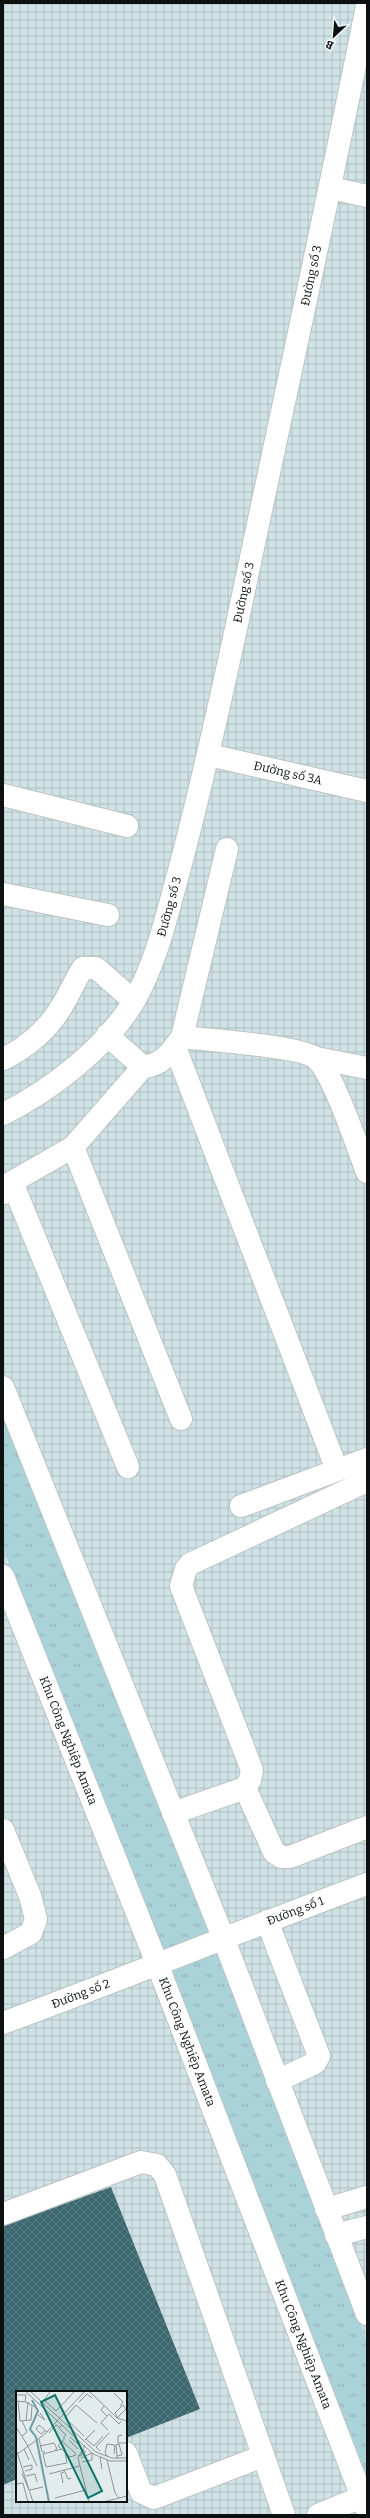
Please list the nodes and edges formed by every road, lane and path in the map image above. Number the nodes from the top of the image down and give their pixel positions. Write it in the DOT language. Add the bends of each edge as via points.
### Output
graph roads {
  1 [pos="367,6"];
  2 [pos="331,188"];
  3 [pos="367,196"];
  4 [pos="209,755"];
  5 [pos="367,791"];
  6 [pos="3,795"];
  7 [pos="127,826"];
  8 [pos="227,849"];
  9 [pos="3,894"];
  10 [pos="108,915"];
  11 [pos="134,1001"];
  12 [pos="107,1035"];
  13 [pos="179,1042"];
  14 [pos="316,1058"];
  15 [pos="3,1059"];
  16 [pos="144,1067"];
  17 [pos="367,1068"];
  18 [pos="3,1114"];
  19 [pos="73,1147"];
  20 [pos="367,1172"];
  21 [pos="8,1189"];
  22 [pos="3,1387"];
  23 [pos="181,1418"];
  24 [pos="367,1458"];
  25 [pos="128,1467"];
  26 [pos="337,1470"];
  27 [pos="367,1481"];
  28 [pos="241,1506"];
  29 [pos="5,1586"];
  30 [pos="245,1788"];
  31 [pos="173,1813"];
  32 [pos="367,1827"];
  33 [pos="3,1830"];
  34 [pos="367,1884"];
  35 [pos="267,1921"];
  36 [pos="223,1937"];
  37 [pos="3,1948"];
  38 [pos="158,1966"];
  39 [pos="3,2023"];
  40 [pos="277,2081"];
  41 [pos="367,2197"];
  42 [pos="326,2209"];
  43 [pos="3,2214"];
  44 [pos="367,2227"];
  45 [pos="336,2235"];
  46 [pos="367,2314"];
  47 [pos="127,2456"];
  48 [pos="263,2456"];
  49 [pos="364,2503"];
  50 [pos="284,2515"];
  51 [pos="318,2515"];
  1 -- 2 [label="street, Đường số 3"];
  2 -- 3 [label="street"];
  2 -- 4 [label="street, Đường số 3"];
  4 -- 5 [label="street, Đường số 3A"];
  4 -- 11 [label="street, Đường số 3" via="160,940"];
  6 -- 7 [label="street"];
  8 -- 13 [label="street"];
  9 -- 10 [label="street"];
  11 -- 12 [label="street, Đường số 3"];
  11 -- 15 [label="street" via="96,968 83,968 62,1006 34,1039"];
  12 -- 16 [label="street"];
  12 -- 18 [label="street, Đường số 3" via="57,1081 24,1104"];
  13 -- 14 [label="street" via="295,1050"];
  13 -- 16 [label="street" via="166,1058 155,1066"];
  13 -- 26 [label="street"];
  14 -- 17 [label="street"];
  14 -- 20 [label="street" via="333,1085"];
  16 -- 19 [label="street"];
  19 -- 21 [label="street"];
  19 -- 23 [label="street"];
  21 -- 25 [label="street"];
  22 -- 31 [label="street"];
  24 -- 26 [label="street"];
  26 -- 28 [label="street"];
  27 -- 30 [label="street" via="190,1564 186,1569 181,1586 252,1770"];
  29 -- 38 [label="street, Khu Công Nghiệp Amata"];
  30 -- 31 [label="street"];
  30 -- 32 [label="street" via="274,1852 281,1858 290,1857"];
  31 -- 36 [label="street"];
  33 -- 37 [label="street" via="30,1896 36,1919 31,1933"];
  34 -- 35 [label="street, Đường số 1"];
  35 -- 36 [label="street, Đường số 1"];
  35 -- 40 [label="street" via="318,2056 315,2063"];
  36 -- 38 [label="street, Đường số 1"];
  36 -- 40 [label="street"];
  38 -- 39 [label="street, Đường số 2"];
  38 -- 49 [label="street, Khu Công Nghiệp Amata"];
  40 -- 42 [label="street"];
  41 -- 42 [label="street"];
  42 -- 45 [label="street"];
  43 -- 48 [label="street" via="141,2162 157,2165 165,2175"];
  44 -- 45 [label="street"];
  45 -- 46 [label="street"];
  47 -- 48 [label="street" via="141,2492 154,2498"];
  48 -- 50 [label="street"];
  49 -- 51 [label="street"];
}
